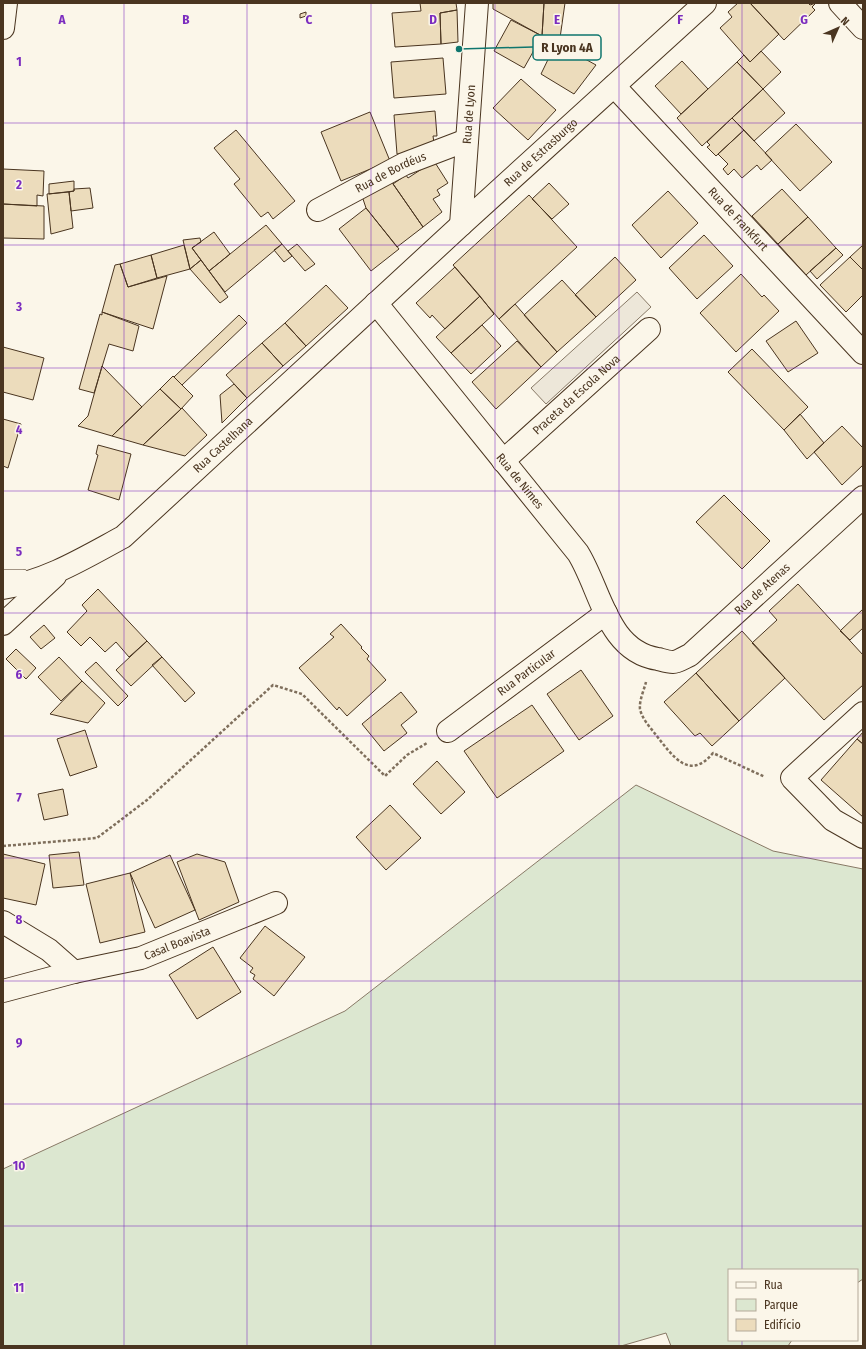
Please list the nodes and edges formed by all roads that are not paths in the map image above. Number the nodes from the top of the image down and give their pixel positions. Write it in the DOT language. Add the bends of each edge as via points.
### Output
graph roads {
  1 [pos="6,3"];
  2 [pos="477,3"];
  3 [pos="705,3"];
  4 [pos="840,3"];
  5 [pos="3,28"];
  6 [pos="863,28"];
  7 [pos="614,86"];
  8 [pos="467,140"];
  9 [pos="318,210"];
  10 [pos="460,225"];
  11 [pos="376,303"];
  12 [pos="649,328"];
  13 [pos="863,353"];
  14 [pos="503,461"];
  15 [pos="863,497"];
  16 [pos="59,572"];
  17 [pos="3,576"];
  18 [pos="3,588"];
  19 [pos="606,613"];
  20 [pos="3,624"];
  21 [pos="654,659"];
  22 [pos="863,713"];
  23 [pos="448,731"];
  24 [pos="863,837"];
  25 [pos="276,903"];
  26 [pos="3,922"];
  27 [pos="74,972"];
  28 [pos="3,991"];
  1 -- 5 [label="street"];
  2 -- 8 [label="street, Rua de Lyon"];
  3 -- 7 [label="street, Rua de Estrasburgo"];
  4 -- 6 [label="street"];
  7 -- 10 [label="street, Rua de Estrasburgo"];
  7 -- 13 [label="street, Rua de Frankfurt"];
  8 -- 9 [label="street, Rua de Bordéus" via="404,164"];
  8 -- 10 [label="street, Rua de Lyon"];
  10 -- 11 [label="street, Rua de Estrasburgo"];
  11 -- 14 [label="street, Rua de Nimes"];
  11 -- 16 [label="street, Rua Castelhana" via="123,537"];
  12 -- 14 [label="street, Praceta da Escola Nova"];
  14 -- 19 [label="street, Rua de Nimes" via="578,553 587,567"];
  15 -- 21 [label="street, Rua de Atenas" via="690,655 673,662"];
  16 -- 17 [label="lane"];
  16 -- 18 [label="street, Rua Castelhana"];
  16 -- 20 [label="street, Rua Castelhana"];
  19 -- 21 [label="street, Rua de Nimes" via="626,644 642,655"];
  19 -- 23 [label="street, Rua Particular"];
  22 -- 24 [label="street" via="792,778 833,820"];
  25 -- 27 [label="street, Casal Boavista" via="141,958"];
  26 -- 27 [label="street" via="50,950"];
  27 -- 28 [label="street, Casal Boavista"];
}
